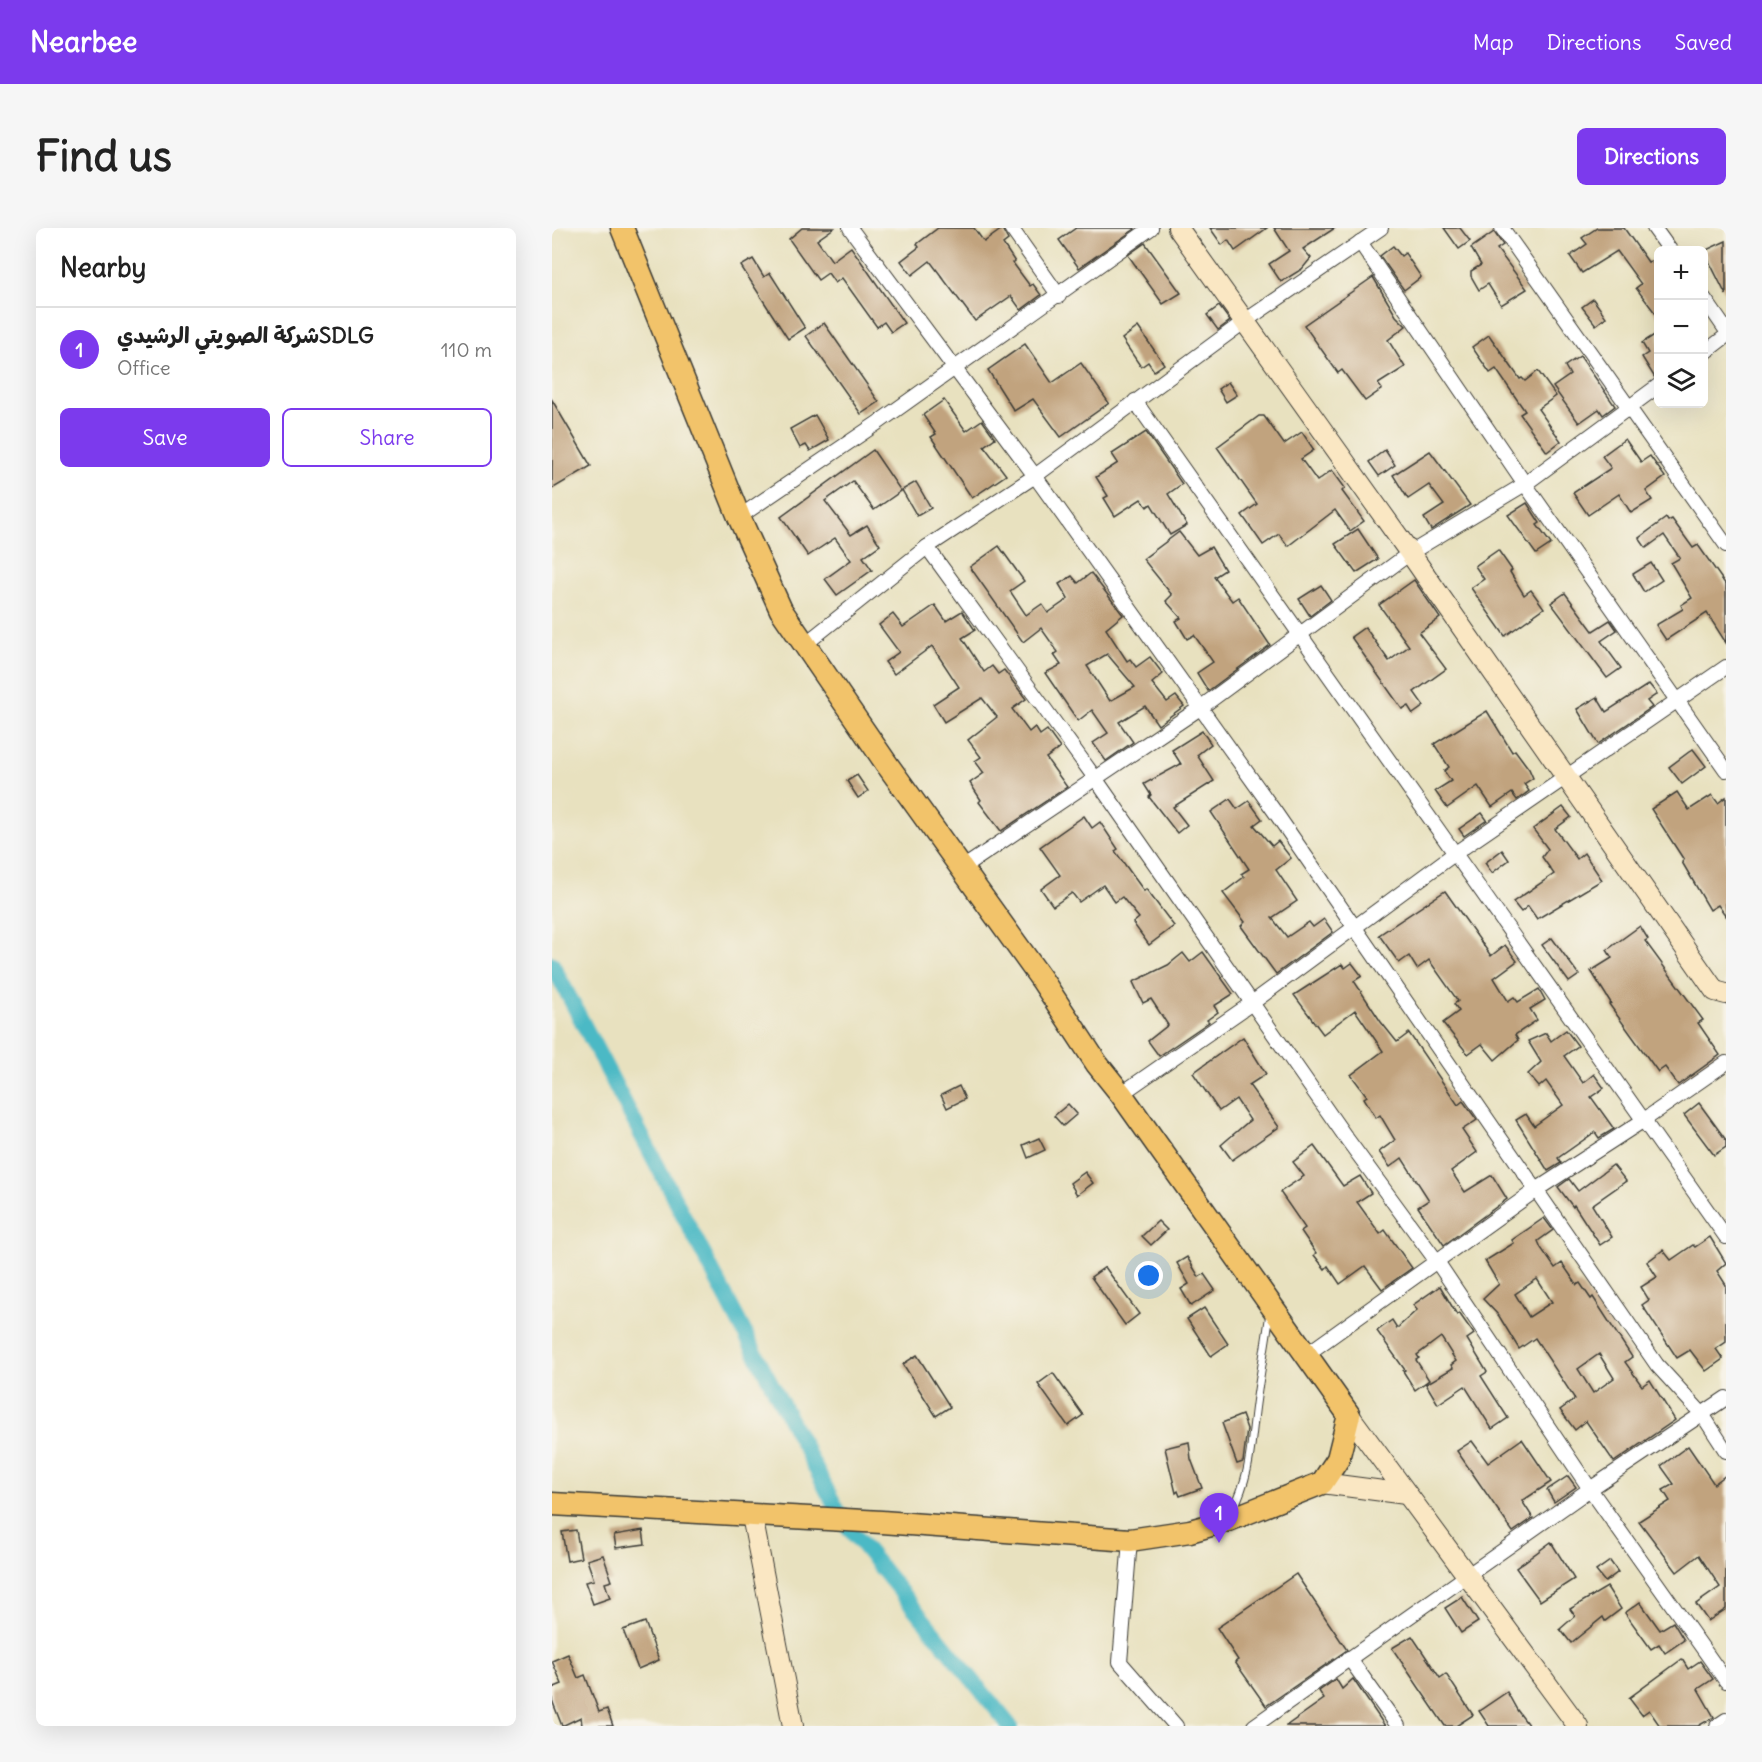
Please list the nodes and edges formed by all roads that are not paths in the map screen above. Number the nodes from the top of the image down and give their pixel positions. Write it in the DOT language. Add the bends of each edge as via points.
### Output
graph roads {
  1 [pos="621,228"];
  2 [pos="850,228"];
  3 [pos="1011,228"];
  4 [pos="1151,228"];
  5 [pos="1178,228"];
  6 [pos="1381,228"];
  7 [pos="1502,228"];
  8 [pos="1654,228"];
  9 [pos="1360,242"];
  10 [pos="1667,246"];
  11 [pos="1059,296"];
  12 [pos="1705,300"];
  13 [pos="1245,321"];
  14 [pos="1726,330"];
  15 [pos="1726,336"];
  16 [pos="1708,350"];
  17 [pos="954,369"];
  18 [pos="1654,390"];
  19 [pos="1135,401"];
  20 [pos="1629,408"];
  21 [pos="1035,476"];
  22 [pos="1525,484"];
  23 [pos="739,517"];
  24 [pos="1726,545"];
  25 [pos="927,547"];
  26 [pos="1410,553"];
  27 [pos="1301,634"];
  28 [pos="804,645"];
  29 [pos="1726,667"];
  30 [pos="1678,701"];
  31 [pos="1200,708"];
  32 [pos="1726,770"];
  33 [pos="1095,778"];
  34 [pos="1565,778"];
  35 [pos="1454,855"];
  36 [pos="961,869"];
  37 [pos="1353,928"];
  38 [pos="1726,994"];
  39 [pos="1252,1003"];
  40 [pos="1726,1063"];
  41 [pos="1121,1094"];
  42 [pos="1644,1120"];
  43 [pos="1536,1190"];
  44 [pos="1726,1237"];
  45 [pos="1438,1263"];
  46 [pos="1271,1305"];
  47 [pos="1307,1354"];
  48 [pos="1726,1398"];
  49 [pos="1702,1414"];
  50 [pos="1349,1415"];
  51 [pos="1726,1451"];
  52 [pos="1322,1483"];
  53 [pos="1590,1489"];
  54 [pos="1406,1494"];
  55 [pos="552,1504"];
  56 [pos="752,1516"];
  57 [pos="1229,1520"];
  58 [pos="1130,1540"];
  59 [pos="1468,1574"];
  60 [pos="1349,1658"];
  61 [pos="1726,1681"];
  62 [pos="1726,1720"];
  63 [pos="793,1726"];
  64 [pos="1176,1726"];
  65 [pos="1254,1726"];
  66 [pos="1398,1726"];
  67 [pos="1578,1726"];
  68 [pos="1717,1726"];
  1 -- 23 [label="main road"];
  2 -- 17 [label="street"];
  3 -- 11 [label="street"];
  4 -- 11 [label="street"];
  5 -- 13 [label="street"];
  6 -- 9 [label="street"];
  7 -- 20 [label="street"];
  8 -- 10 [label="street"];
  9 -- 13 [label="street"];
  9 -- 22 [label="street"];
  11 -- 17 [label="street"];
  12 -- 14 [label="street"];
  13 -- 19 [label="street"];
  13 -- 26 [label="street"];
  15 -- 16 [label="street"];
  17 -- 21 [label="street"];
  17 -- 23 [label="street"];
  18 -- 20 [label="street"];
  19 -- 21 [label="street"];
  19 -- 27 [label="street"];
  20 -- 22 [label="street"];
  20 -- 24 [label="street"];
  21 -- 25 [label="street"];
  21 -- 31 [label="street"];
  22 -- 26 [label="street"];
  22 -- 30 [label="street"];
  23 -- 28 [label="main road" via="781,610"];
  25 -- 28 [label="street"];
  25 -- 33 [label="street"];
  26 -- 27 [label="street"];
  26 -- 34 [label="street"];
  27 -- 31 [label="street"];
  27 -- 35 [label="street"];
  28 -- 36 [label="main road"];
  29 -- 30 [label="street"];
  30 -- 32 [label="street"];
  30 -- 34 [label="street"];
  31 -- 33 [label="street"];
  31 -- 37 [label="street"];
  33 -- 36 [label="street"];
  33 -- 39 [label="street"];
  34 -- 35 [label="street"];
  34 -- 38 [label="street" via="1715,991"];
  35 -- 37 [label="street"];
  35 -- 42 [label="street"];
  36 -- 41 [label="main road"];
  37 -- 39 [label="street"];
  37 -- 43 [label="street"];
  39 -- 41 [label="street"];
  39 -- 45 [label="street"];
  40 -- 42 [label="street"];
  41 -- 46 [label="main road"];
  42 -- 43 [label="street"];
  42 -- 44 [label="street"];
  43 -- 45 [label="street"];
  43 -- 49 [label="street" via="1657,1365"];
  45 -- 47 [label="street"];
  45 -- 53 [label="street"];
  46 -- 47 [label="main road"];
  46 -- 57 [label="lane" via="1251,1464"];
  47 -- 50 [label="main road"];
  48 -- 49 [label="street"];
  49 -- 51 [label="street"];
  49 -- 53 [label="street"];
  50 -- 52 [label="main road" via="1338,1459"];
  50 -- 54 [label="street"];
  52 -- 54 [label="street"];
  52 -- 57 [label="main road"];
  53 -- 59 [label="street"];
  53 -- 61 [label="street"];
  54 -- 59 [label="street"];
  55 -- 56 [label="main road"];
  56 -- 58 [label="main road"];
  56 -- 63 [label="street"];
  57 -- 58 [label="main road" via="1190,1531"];
  58 -- 64 [label="street" via="1120,1662"];
  59 -- 60 [label="street"];
  59 -- 67 [label="street"];
  60 -- 65 [label="street"];
  60 -- 66 [label="street"];
  62 -- 68 [label="street"];
}
